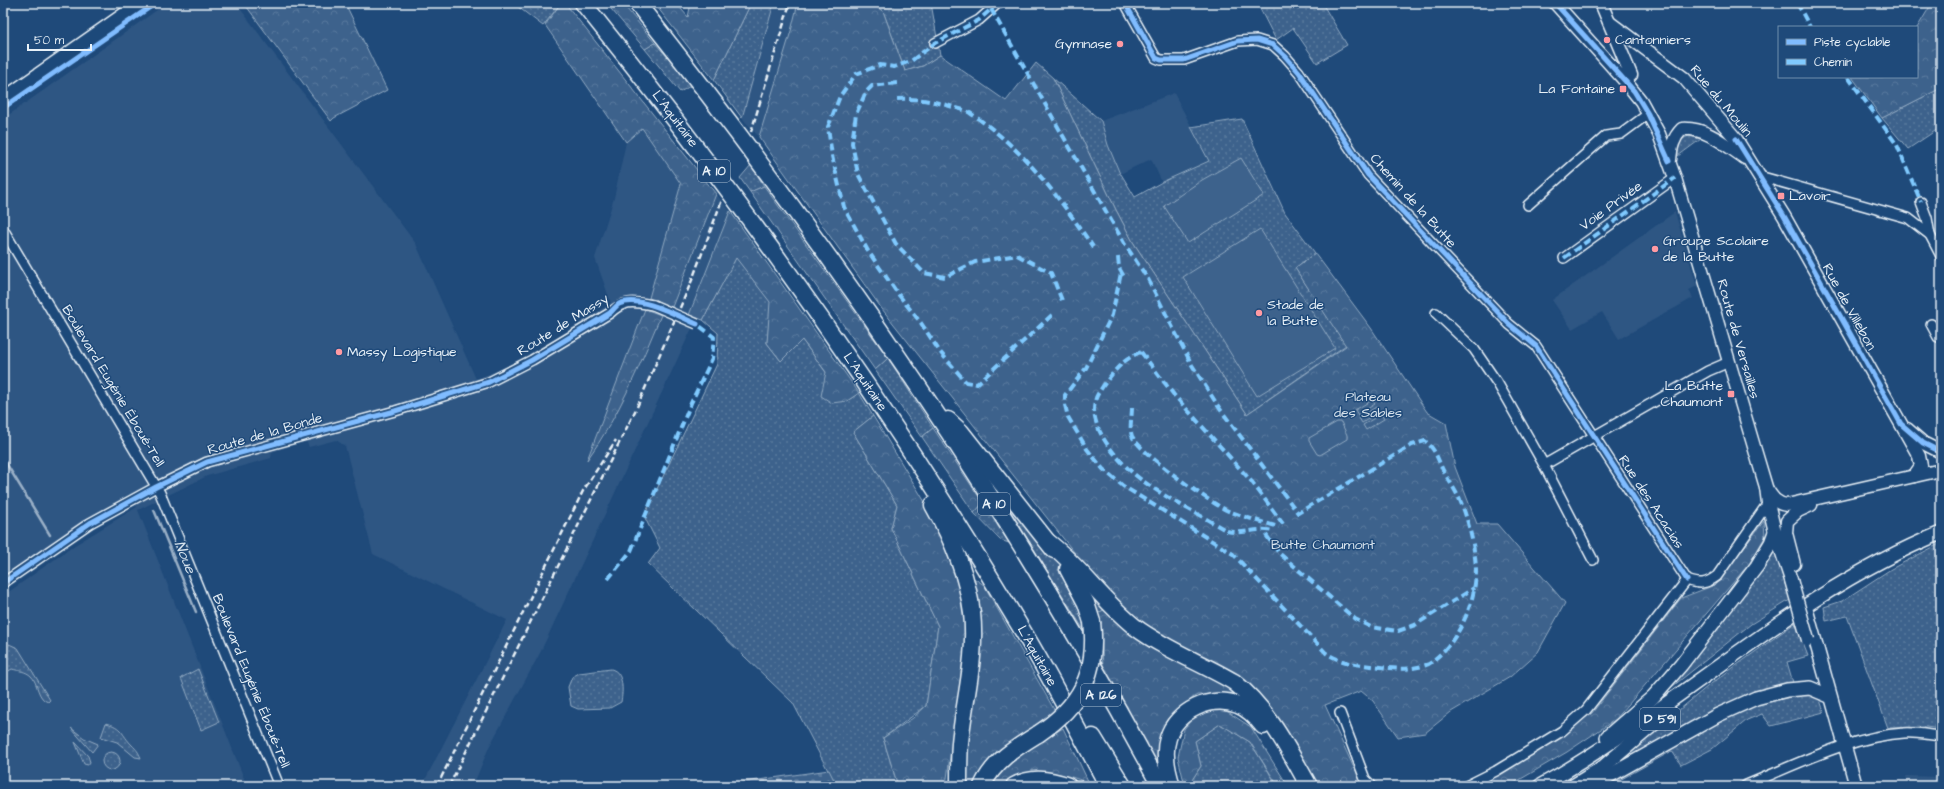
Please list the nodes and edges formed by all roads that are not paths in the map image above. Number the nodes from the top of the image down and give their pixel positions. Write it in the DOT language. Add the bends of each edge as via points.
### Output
graph roads {
  1 [pos="140,3"];
  2 [pos="583,3"];
  3 [pos="637,3"];
  4 [pos="998,3"];
  5 [pos="1555,3"];
  6 [pos="1601,3"];
  7 [pos="1126,5"];
  8 [pos="1609,22"];
  9 [pos="935,43"];
  10 [pos="1626,81"];
  11 [pos="3,99"];
  12 [pos="1648,114"];
  13 [pos="1748,160"];
  14 [pos="1670,161"];
  15 [pos="1759,176"];
  16 [pos="1674,178"];
  17 [pos="1921,202"];
  18 [pos="1528,205"];
  19 [pos="3,229"];
  20 [pos="1930,235"];
  21 [pos="1941,256"];
  22 [pos="1564,258"];
  23 [pos="1436,313"];
  24 [pos="696,324"];
  25 [pos="1932,324"];
  26 [pos="1941,337"];
  27 [pos="1729,362"];
  28 [pos="489,382"];
  29 [pos="931,405"];
  30 [pos="1902,424"];
  31 [pos="1594,437"];
  32 [pos="1941,452"];
  33 [pos="913,454"];
  34 [pos="1544,465"];
  35 [pos="1941,470"];
  36 [pos="1914,476"];
  37 [pos="156,487"];
  38 [pos="1766,487"];
  39 [pos="1830,496"];
  40 [pos="1768,503"];
  41 [pos="1775,532"];
  42 [pos="1941,533"];
  43 [pos="1048,542"];
  44 [pos="1593,560"];
  45 [pos="1794,578"];
  46 [pos="1687,580"];
  47 [pos="3,583"];
  48 [pos="1056,603"];
  49 [pos="1811,637"];
  50 [pos="1743,647"];
  51 [pos="1036,653"];
  52 [pos="1829,696"];
  53 [pos="1340,713"];
  54 [pos="1941,736"];
  55 [pos="960,744"];
  56 [pos="1844,746"];
  57 [pos="1572,767"];
  58 [pos="1761,783"];
  59 [pos="1043,784"];
  60 [pos="280,786"];
  61 [pos="951,786"];
  62 [pos="959,786"];
  63 [pos="982,786"];
  64 [pos="1014,786"];
  65 [pos="1068,786"];
  66 [pos="1108,786"];
  67 [pos="1123,786"];
  68 [pos="1148,786"];
  69 [pos="1160,786"];
  70 [pos="1172,786"];
  71 [pos="1298,786"];
  72 [pos="1309,786"];
  73 [pos="1372,786"];
  74 [pos="1466,786"];
  75 [pos="1540,786"];
  76 [pos="1573,786"];
  77 [pos="1591,786"];
  78 [pos="1744,786"];
  79 [pos="1856,786"];
  1 -- 11 [label="main road"];
  2 -- 33 [label="highway, L'Aquitaine / A 10" via="636,68 754,224 818,313"];
  3 -- 29 [label="highway, A 10" via="780,187"];
  4 -- 9 [label="street" via="978,20"];
  5 -- 10 [label="main road, Route de Versailles"];
  6 -- 8 [label="main road"];
  7 -- 31 [label="street, Chemin de la Butte" via="1156,58 1161,60 1184,60 1238,41 1258,40 1273,45 1285,56 1368,175 1509,324 1536,346"];
  8 -- 10 [label="main road" via="1631,75"];
  8 -- 13 [label="main road, Rue du Moulin" via="1684,78 1736,139"];
  10 -- 12 [label="main road, Route de Versailles"];
  12 -- 14 [label="main road, Route de Versailles"];
  12 -- 18 [label="street" via="1621,134 1606,136"];
  13 -- 14 [label="main road" via="1713,137 1690,128 1682,130 1675,138"];
  13 -- 15 [label="main road, Rue de Villebon"];
  14 -- 16 [label="main road, Route de Versailles"];
  15 -- 20 [label="street" via="1908,218"];
  15 -- 30 [label="main road, Rue de Villebon"];
  16 -- 22 [label="street, Voie Privée"];
  16 -- 27 [label="main road, Route de Versailles"];
  17 -- 20 [label="street"];
  19 -- 37 [label="street, Boulevard Eugénie Éboué-Tell"];
  20 -- 21 [label="street"];
  23 -- 34 [label="street" via="1474,349 1498,384"];
  24 -- 28 [label="street, Route de Massy, bridge" via="653,305 632,302 619,304 610,313 532,360"];
  25 -- 26 [label="street" via="1938,337"];
  27 -- 31 [label="street" via="1708,370"];
  27 -- 38 [label="main road, Route de Versailles"];
  28 -- 37 [label="street, Route de la Bonde" via="207,462"];
  29 -- 43 [label="highway" via="961,432"];
  29 -- 48 [label="highway, A 10"];
  30 -- 32 [label="main road, Rue de Villebon" via="1923,443"];
  30 -- 36 [label="main road, Rue de Villebon" via="1922,463"];
  31 -- 34 [label="street"];
  31 -- 46 [label="street, Rue des Acacias"];
  33 -- 51 [label="highway, L'Aquitaine / A 10"];
  33 -- 55 [label="highway" via="918,478 943,522 956,554 966,583 972,614 970,678"];
  34 -- 44 [label="street"];
  35 -- 36 [label="main road"];
  36 -- 39 [label="main road"];
  37 -- 47 [label="street, Route de la Bonde" via="90,523"];
  37 -- 60 [label="street, Boulevard Eugénie Éboué-Tell"];
  38 -- 39 [label="main road" via="1775,501 1787,505"];
  38 -- 40 [label="main road, Route de Versailles"];
  39 -- 45 [label="main road" via="1798,511 1787,521 1786,533"];
  40 -- 41 [label="main road, Route de Versailles"];
  40 -- 46 [label="street" via="1717,576 1708,582 1698,584"];
  41 -- 45 [label="main road, Route de Versailles"];
  41 -- 57 [label="main road" via="1757,566 1681,665 1653,696"];
  42 -- 50 [label="main road, D 591" via="1834,586"];
  43 -- 63 [label="highway, bridge" via="1076,583 1092,622 1093,655 1085,686 1065,713 995,765"];
  43 -- 72 [label="highway" via="1135,627 1157,642 1234,682 1245,691 1268,716"];
  45 -- 49 [label="main road, Route de Versailles, bridge"];
  45 -- 49 [label="main road, Route de Versailles" via="1807,611"];
  46 -- 74 [label="street" via="1586,710 1562,731"];
  48 -- 68 [label="highway, A 126"];
  48 -- 69 [label="highway, A 10"];
  49 -- 52 [label="main road, Route de Versailles"];
  50 -- 57 [label="main road, D 591" via="1614,742"];
  50 -- 76 [label="main road, D 591" via="1602,768"];
  51 -- 66 [label="highway, L'Aquitaine / A 10"];
  51 -- 67 [label="highway, A 126" via="1059,683"];
  52 -- 56 [label="main road, Route de Versailles"];
  52 -- 77 [label="main road" via="1810,688 1787,690 1756,698 1718,715"];
  53 -- 73 [label="street" via="1365,779"];
  54 -- 56 [label="street" via="1906,733 1886,735"];
  55 -- 61 [label="highway"];
  55 -- 62 [label="highway"];
  56 -- 58 [label="street"];
  56 -- 79 [label="main road, Route de Versailles"];
  57 -- 75 [label="main road, D 591"];
  58 -- 78 [label="street"];
  59 -- 64 [label="highway" via="1030,780"];
  59 -- 65 [label="highway"];
  70 -- 71 [label="highway" via="1166,764 1168,737 1184,715 1195,707 1213,702 1237,705 1256,718 1272,739"];
}
